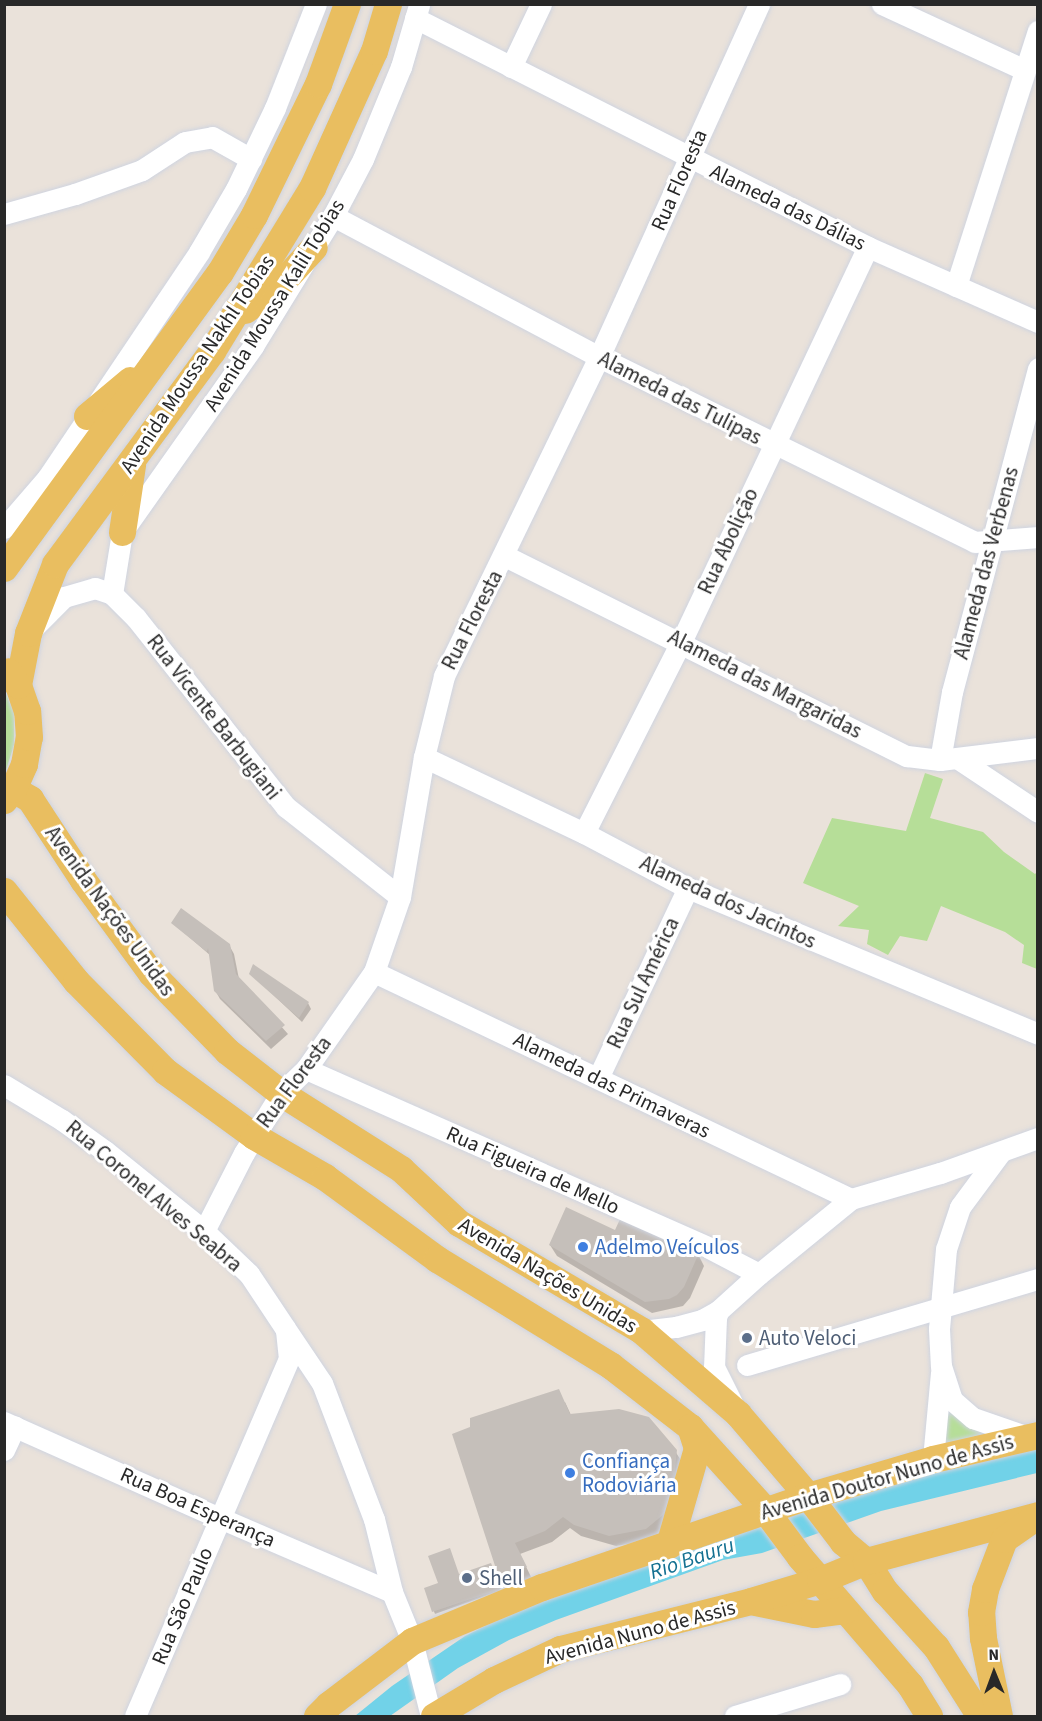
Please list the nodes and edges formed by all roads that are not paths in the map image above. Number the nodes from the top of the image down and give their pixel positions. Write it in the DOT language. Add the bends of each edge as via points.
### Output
graph roads {
  1 [pos="316,4"];
  2 [pos="340,4"];
  3 [pos="347,4"];
  4 [pos="388,4"];
  5 [pos="541,4"];
  6 [pos="759,4"];
  7 [pos="882,4"];
  8 [pos="417,11"];
  9 [pos="1038,31"];
  10 [pos="338,33"];
  11 [pos="511,67"];
  12 [pos="1024,70"];
  13 [pos="688,158"];
  14 [pos="251,159"];
  15 [pos="4,214"];
  16 [pos="333,216"];
  17 [pos="314,247"];
  18 [pos="868,247"];
  19 [pos="220,272"];
  20 [pos="956,286"];
  21 [pos="234,318"];
  22 [pos="1038,322"];
  23 [pos="179,331"];
  24 [pos="212,351"];
  25 [pos="598,357"];
  26 [pos="1038,368"];
  27 [pos="87,416"];
  28 [pos="772,445"];
  29 [pos="132,463"];
  30 [pos="48,477"];
  31 [pos="123,532"];
  32 [pos="13,537"];
  33 [pos="1038,537"];
  34 [pos="990,542"];
  35 [pos="505,556"];
  36 [pos="4,568"];
  37 [pos="112,594"];
  38 [pos="28,633"];
  39 [pos="681,642"];
  40 [pos="11,676"];
  41 [pos="1038,748"];
  42 [pos="424,757"];
  43 [pos="948,759"];
  44 [pos="9,794"];
  45 [pos="1038,812"];
  46 [pos="584,833"];
  47 [pos="687,888"];
  48 [pos="4,891"];
  49 [pos="400,897"];
  50 [pos="374,972"];
  51 [pos="1038,1034"];
  52 [pos="306,1069"];
  53 [pos="598,1078"];
  54 [pos="4,1085"];
  55 [pos="281,1093"];
  56 [pos="254,1136"];
  57 [pos="1038,1138"];
  58 [pos="1001,1152"];
  59 [pos="940,1173"];
  60 [pos="851,1199"];
  61 [pos="960,1207"];
  62 [pos="459,1223"];
  63 [pos="204,1231"];
  64 [pos="437,1259"];
  65 [pos="759,1274"];
  66 [pos="1038,1279"];
  67 [pos="941,1305"];
  68 [pos="718,1311"];
  69 [pos="285,1328"];
  70 [pos="642,1331"];
  71 [pos="747,1365"];
  72 [pos="941,1366"];
  73 [pos="738,1414"];
  74 [pos="10,1424"];
  75 [pos="690,1427"];
  76 [pos="1033,1436"];
  77 [pos="4,1450"];
  78 [pos="933,1459"];
  79 [pos="810,1499"];
  80 [pos="766,1512"];
  81 [pos="1038,1515"];
  82 [pos="220,1518"];
  83 [pos="669,1545"];
  84 [pos="866,1561"];
  85 [pos="820,1580"];
  86 [pos="392,1592"];
  87 [pos="751,1601"];
  88 [pos="845,1610"];
  89 [pos="414,1650"];
  90 [pos="840,1684"];
  91 [pos="431,1711"];
  92 [pos="135,1716"];
  93 [pos="317,1716"];
  94 [pos="735,1716"];
  95 [pos="929,1716"];
  96 [pos="980,1716"];
  97 [pos="999,1716"];
  1 -- 14 [label="street" via="289,77"];
  2 -- 10 [label="main road"];
  3 -- 10 [label="main road, Avenida Moussa Nakhl Tobias"];
  4 -- 21 [label="main road, Avenida Moussa Nakhl Tobias" via="374,51 312,188"];
  5 -- 11 [label="street"];
  6 -- 13 [label="street, Rua Floresta"];
  7 -- 12 [label="street"];
  8 -- 11 [label="street, Alameda das Dálias"];
  8 -- 16 [label="street, Avenida Moussa Kalil Tobias" via="401,67 363,159"];
  9 -- 12 [label="street"];
  10 -- 19 [label="main road, Avenida Moussa Nakhl Tobias" via="318,84 254,214"];
  11 -- 13 [label="street, Alameda das Dálias"];
  12 -- 20 [label="street"];
  13 -- 18 [label="street, Alameda das Dálias"];
  13 -- 25 [label="street, Rua Floresta"];
  14 -- 15 [label="street" via="212,137 185,142 142,170"];
  14 -- 27 [label="street" via="199,252"];
  16 -- 17 [label="street, Avenida Moussa Kalil Tobias"];
  16 -- 25 [label="street, Alameda das Tulipas"];
  17 -- 21 [label="main road" via="282,282"];
  17 -- 31 [label="street, Avenida Moussa Kalil Tobias" via="253,346"];
  18 -- 20 [label="street, Alameda das Dálias"];
  18 -- 28 [label="street, Rua Abolição"];
  19 -- 21 [label="main road" via="215,297 219,308"];
  19 -- 23 [label="main road, Avenida Moussa Nakhl Tobias"];
  20 -- 22 [label="street, Alameda das Dálias"];
  21 -- 24 [label="main road, Avenida Moussa Nakhl Tobias"];
  23 -- 24 [label="main road" via="194,329 206,335"];
  23 -- 27 [label="main road"];
  23 -- 32 [label="main road, Avenida Moussa Nakhl Tobias"];
  24 -- 29 [label="main road, Avenida Moussa Nakhl Tobias"];
  25 -- 28 [label="street, Alameda das Tulipas"];
  25 -- 35 [label="street, Rua Floresta"];
  26 -- 34 [label="street, Alameda das Verbenas"];
  27 -- 30 [label="street"];
  28 -- 34 [label="street, Alameda das Tulipas" via="975,542"];
  28 -- 39 [label="street, Rua Abolição"];
  29 -- 31 [label="main road"];
  29 -- 38 [label="main road, Avenida Moussa Nakhl Tobias" via="55,564"];
  30 -- 32 [label="main road"];
  31 -- 37 [label="street, Avenida Moussa Kalil Tobias"];
  32 -- 36 [label="main road, Avenida Moussa Nakhl Tobias"];
  33 -- 34 [label="street, Alameda das Tulipas"];
  34 -- 43 [label="street, Alameda das Verbenas" via="952,692"];
  35 -- 39 [label="street, Alameda das Margaridas"];
  35 -- 42 [label="street, Rua Floresta" via="444,676"];
  37 -- 38 [label="street" via="95,588 64,597"];
  37 -- 49 [label="street, Rua Vicente Barbugiani" via="286,807"];
  38 -- 40 [label="main road, Avenida Moussa Nakhl Tobias"];
  39 -- 43 [label="street, Alameda das Margaridas" via="907,756"];
  39 -- 46 [label="street, Rua Abolição"];
  40 -- 44 [label="main road, Avenida Nações Unidas" via="27,711 29,737 24,764"];
  41 -- 43 [label="street, Alameda das Margaridas"];
  42 -- 46 [label="street, Alameda dos Jacintos"];
  42 -- 49 [label="street, Rua Floresta"];
  43 -- 45 [label="street"];
  44 -- 55 [label="main road, Avenida Nações Unidas" via="30,799 151,973 226,1051"];
  46 -- 47 [label="street, Alameda dos Jacintos"];
  47 -- 51 [label="street, Alameda dos Jacintos"];
  47 -- 53 [label="street, Rua Sul América"];
  48 -- 56 [label="main road, Avenida Nações Unidas" via="76,981 165,1071"];
  49 -- 50 [label="street, Rua Floresta"];
  50 -- 52 [label="street, Rua Floresta"];
  50 -- 53 [label="street, Alameda das Primaveras"];
  52 -- 55 [label="street, Rua Floresta"];
  52 -- 65 [label="street, Rua Figueira de Mello" via="709,1248"];
  53 -- 60 [label="street, Alameda das Primaveras"];
  54 -- 63 [label="street, Rua Coronel Alves Seabra" via="97,1145"];
  55 -- 56 [label="street, Rua Floresta"];
  55 -- 62 [label="main road, Avenida Nações Unidas" via="401,1169"];
  56 -- 63 [label="street, Rua Floresta"];
  56 -- 64 [label="main road, Avenida Nações Unidas" via="325,1178"];
  57 -- 58 [label="street"];
  58 -- 59 [label="street"];
  58 -- 61 [label="street"];
  59 -- 60 [label="street"];
  59 -- 61 [label="street" via="959,1189"];
  60 -- 65 [label="street"];
  61 -- 67 [label="street" via="946,1249"];
  62 -- 64 [label="main road"];
  62 -- 70 [label="main road, Avenida Nações Unidas"];
  63 -- 69 [label="street, Rua Coronel Alves Seabra" via="249,1274"];
  64 -- 75 [label="main road, Avenida Nações Unidas" via="610,1365"];
  65 -- 68 [label="street"];
  66 -- 67 [label="street"];
  67 -- 71 [label="street"];
  67 -- 72 [label="street"];
  68 -- 70 [label="street" via="676,1327"];
  68 -- 73 [label="street" via="714,1367"];
  69 -- 82 [label="street, Rua São Paulo" via="289,1359"];
  69 -- 86 [label="street, Rua Coronel Alves Seabra" via="322,1383 374,1519"];
  70 -- 73 [label="main road, Avenida Nações Unidas"];
  72 -- 76 [label="street" via="952,1400 973,1418"];
  72 -- 78 [label="street"];
  73 -- 79 [label="main road, Avenida Nações Unidas"];
  74 -- 77 [label="street"];
  74 -- 82 [label="street, Rua Boa Esperança"];
  75 -- 80 [label="main road, Avenida Nações Unidas"];
  75 -- 83 [label="main road" via="697,1448"];
  76 -- 78 [label="main road, Avenida Doutor Nuno de Assis"];
  78 -- 79 [label="main road, Avenida Doutor Nuno de Assis"];
  79 -- 80 [label="main road, Avenida Doutor Nuno de Assis"];
  79 -- 84 [label="main road, Avenida Nações Unidas" via="843,1542"];
  80 -- 83 [label="main road, Avenida Doutor Nuno de Assis"];
  80 -- 85 [label="main road, Avenida Nações Unidas"];
  81 -- 84 [label="main road"];
  81 -- 97 [label="main road" via="1004,1539 985,1589 981,1612 983,1638"];
  82 -- 86 [label="street, Rua Boa Esperança"];
  82 -- 92 [label="street, Rua São Paulo"];
  83 -- 89 [label="main road, Avenida Doutor Nuno de Assis" via="542,1587"];
  84 -- 85 [label="main road"];
  84 -- 96 [label="main road, Avenida Nações Unidas" via="885,1591 936,1647"];
  85 -- 87 [label="main road, Avenida Nuno de Assis"];
  85 -- 88 [label="main road, Avenida Nações Unidas"];
  86 -- 89 [label="street, Rua Coronel Alves Seabra"];
  87 -- 88 [label="main road" via="814,1614"];
  87 -- 91 [label="main road, Avenida Nuno de Assis" via="560,1649"];
  88 -- 95 [label="main road, Avenida Nações Unidas" via="910,1685"];
  89 -- 91 [label="street, Rua Coronel Alves Seabra"];
  89 -- 93 [label="main road, Avenida Doutor Nuno de Assis"];
  90 -- 94 [label="street"];
}
